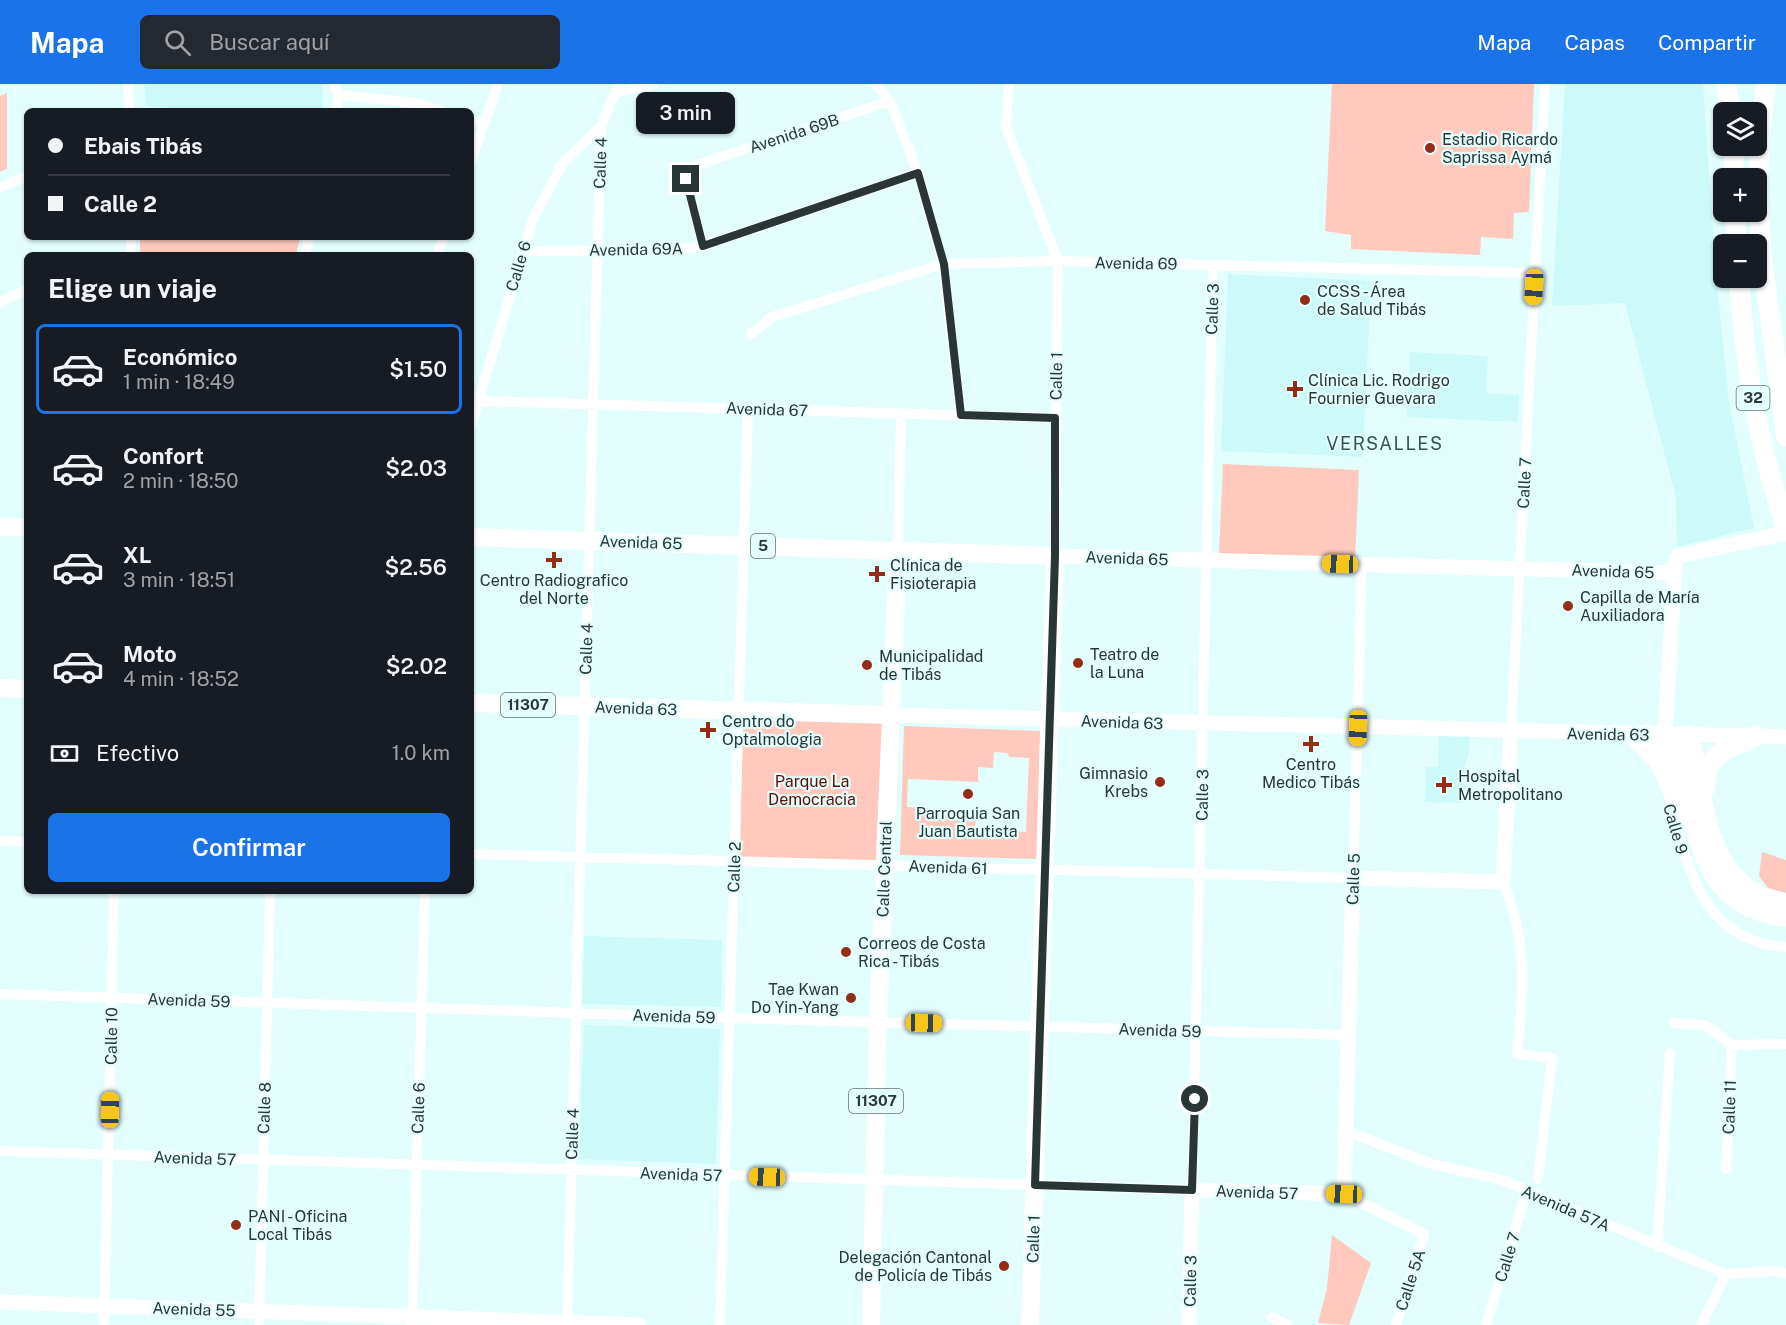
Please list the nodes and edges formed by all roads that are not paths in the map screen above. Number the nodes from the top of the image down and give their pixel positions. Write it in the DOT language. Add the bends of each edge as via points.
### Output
graph roads {
  1 [pos="128,84"];
  2 [pos="498,84"];
  3 [pos="654,84"];
  4 [pos="876,84"];
  5 [pos="1009,84"];
  6 [pos="1545,84"];
  7 [pos="1725,84"];
  8 [pos="1731,84"];
  9 [pos="1752,84"];
  10 [pos="1766,84"];
  11 [pos="337,89"];
  12 [pos="618,89"];
  13 [pos="890,101"];
  14 [pos="1730,102"];
  15 [pos="1732,102"];
  16 [pos="1754,102"];
  17 [pos="1763,102"];
  18 [pos="130,108"];
  19 [pos="336,108"];
  20 [pos="432,108"];
  21 [pos="474,121"];
  22 [pos="484,124"];
  23 [pos="601,126"];
  24 [pos="474,152"];
  25 [pos="1758,156"];
  26 [pos="918,173"];
  27 [pos="24,177"];
  28 [pos="0,188"];
  29 [pos="703,246"];
  30 [pos="598,250"];
  31 [pos="522,251"];
  32 [pos="1058,261"];
  33 [pos="944,264"];
  34 [pos="1213,265"];
  35 [pos="1535,273"];
  36 [pos="1740,288"];
  37 [pos="24,291"];
  38 [pos="0,302"];
  39 [pos="751,334"];
  40 [pos="479,401"];
  41 [pos="593,404"];
  42 [pos="748,408"];
  43 [pos="901,414"];
  44 [pos="961,415"];
  45 [pos="474,417"];
  46 [pos="1055,418"];
  47 [pos="1786,432"];
  48 [pos="1785,526"];
  49 [pos="0,527"];
  50 [pos="24,527"];
  51 [pos="474,537"];
  52 [pos="589,540"];
  53 [pos="745,546"];
  54 [pos="898,550"];
  55 [pos="1055,556"];
  56 [pos="1208,560"];
  57 [pos="1362,564"];
  58 [pos="1520,569"];
  59 [pos="1675,573"];
  60 [pos="0,688"];
  61 [pos="24,689"];
  62 [pos="474,703"];
  63 [pos="585,707"];
  64 [pos="738,712"];
  65 [pos="889,715"];
  66 [pos="1049,720"];
  67 [pos="1204,724"];
  68 [pos="1358,728"];
  69 [pos="1511,732"];
  70 [pos="1626,734"];
  71 [pos="1656,734"];
  72 [pos="1689,735"];
  73 [pos="1757,736"];
  74 [pos="1786,737"];
  75 [pos="1704,815"];
  76 [pos="0,841"];
  77 [pos="24,842"];
  78 [pos="474,854"];
  79 [pos="580,857"];
  80 [pos="734,861"];
  81 [pos="884,865"];
  82 [pos="1045,869"];
  83 [pos="1200,874"];
  84 [pos="1353,878"];
  85 [pos="1503,882"];
  86 [pos="114,894"];
  87 [pos="270,894"];
  88 [pos="424,894"];
  89 [pos="1786,903"];
  90 [pos="1786,917"];
  91 [pos="1786,947"];
  92 [pos="0,994"];
  93 [pos="112,998"];
  94 [pos="267,1002"];
  95 [pos="421,1007"];
  96 [pos="576,1012"];
  97 [pos="729,1018"];
  98 [pos="878,1022"];
  99 [pos="1674,1023"];
  100 [pos="1040,1026"];
  101 [pos="1196,1030"];
  102 [pos="1349,1035"];
  103 [pos="1786,1044"];
  104 [pos="1732,1045"];
  105 [pos="1670,1053"];
  106 [pos="1346,1131"];
  107 [pos="0,1151"];
  108 [pos="108,1155"];
  109 [pos="263,1160"];
  110 [pos="417,1165"];
  111 [pos="1726,1169"];
  112 [pos="571,1170"];
  113 [pos="725,1176"];
  114 [pos="1538,1179"];
  115 [pos="874,1180"];
  116 [pos="1035,1185"];
  117 [pos="1192,1190"];
  118 [pos="1527,1190"];
  119 [pos="1344,1194"];
  120 [pos="1424,1234"];
  121 [pos="1657,1247"];
  122 [pos="1726,1274"];
  123 [pos="1786,1274"];
  124 [pos="0,1302"];
  125 [pos="105,1305"];
  126 [pos="1272,1317"];
  127 [pos="259,1318"];
  128 [pos="412,1321"];
  129 [pos="567,1324"];
  130 [pos="104,1325"];
  131 [pos="639,1325"];
  132 [pos="720,1325"];
  133 [pos="871,1325"];
  134 [pos="1030,1325"];
  135 [pos="1189,1325"];
  136 [pos="1288,1325"];
  137 [pos="1396,1325"];
  138 [pos="1486,1325"];
  139 [pos="1701,1325"];
  1 -- 18 [label="street"];
  2 -- 22 [label="street"];
  3 -- 12 [label="street"];
  4 -- 13 [label="street"];
  5 -- 32 [label="street, Calle 1" via="1006,127"];
  6 -- 35 [label="street, Calle 7"];
  7 -- 14 [label="highway"];
  8 -- 15 [label="highway"];
  9 -- 16 [label="highway"];
  10 -- 17 [label="highway"];
  11 -- 19 [label="street"];
  11 -- 20 [label="street"];
  12 -- 23 [label="street, Calle 4"];
  13 -- 26 [label="street"];
  13 -- 29 [label="street, Avenida 69B" via="697,165 686,179"];
  21 -- 22 [label="street"];
  22 -- 24 [label="street"];
  23 -- 30 [label="street, Calle 4"];
  23 -- 31 [label="street, Calle 6" via="563,163 533,219"];
  25 -- 47 [label="highway, 32" via="1761,250"];
  26 -- 29 [label="street, Avenida 69A"];
  26 -- 33 [label="street"];
  27 -- 28 [label="street"];
  29 -- 30 [label="street, Avenida 69A"];
  30 -- 31 [label="street, Avenida 69A"];
  30 -- 41 [label="street, Calle 4"];
  31 -- 40 [label="street, Calle 6"];
  32 -- 33 [label="street, Avenida 69"];
  32 -- 34 [label="street, Avenida 69"];
  32 -- 46 [label="street, Calle 1"];
  33 -- 39 [label="street, Avenida 69" via="772,316"];
  33 -- 44 [label="street"];
  34 -- 35 [label="street, Avenida 69"];
  34 -- 56 [label="street, Calle 3"];
  35 -- 58 [label="street, Calle 7"];
  36 -- 48 [label="highway, 32" via="1748,378"];
  37 -- 38 [label="street"];
  40 -- 41 [label="street, Avenida 67"];
  40 -- 45 [label="street, Calle 6"];
  41 -- 42 [label="street, Avenida 67"];
  41 -- 52 [label="street, Calle 4"];
  42 -- 43 [label="street, Avenida 67"];
  42 -- 53 [label="street, Calle 2"];
  43 -- 44 [label="street, Avenida 67"];
  43 -- 54 [label="street, Calle Central"];
  44 -- 46 [label="street, Avenida 67"];
  46 -- 55 [label="street, Calle 1"];
  48 -- 59 [label="street" via="1678,556"];
  49 -- 50 [label="main road"];
  51 -- 52 [label="main road, Avenida 65 / 5"];
  52 -- 53 [label="main road, Avenida 65 / 5"];
  52 -- 63 [label="street, Calle 4"];
  53 -- 54 [label="main road, Avenida 65 / 5"];
  53 -- 64 [label="street, Calle 2"];
  54 -- 55 [label="main road, Avenida 65 / 5"];
  54 -- 65 [label="main road, Calle Central"];
  55 -- 56 [label="street, Avenida 65"];
  55 -- 66 [label="main road, Calle 1"];
  56 -- 57 [label="street, Avenida 65"];
  56 -- 67 [label="street, Calle 3"];
  57 -- 58 [label="street, Avenida 65"];
  57 -- 68 [label="street, Calle 5"];
  58 -- 59 [label="street, Avenida 65"];
  58 -- 69 [label="street, Calle 7"];
  59 -- 71 [label="street"];
  60 -- 61 [label="main road"];
  62 -- 63 [label="main road, Avenida 63 / 11307"];
  63 -- 64 [label="main road, Avenida 63 / 11307"];
  63 -- 79 [label="street, Calle 4"];
  64 -- 65 [label="main road, Avenida 63 / 11307"];
  64 -- 80 [label="street, Calle 2"];
  65 -- 66 [label="street, Avenida 63"];
  65 -- 81 [label="main road, Calle Central / 11307"];
  66 -- 67 [label="street, Avenida 63"];
  66 -- 82 [label="main road, Calle 1"];
  67 -- 68 [label="street, Avenida 63"];
  67 -- 83 [label="street, Calle 3"];
  68 -- 69 [label="street, Avenida 63"];
  68 -- 84 [label="street, Calle 5"];
  69 -- 70 [label="street, Avenida 63"];
  69 -- 85 [label="street, Calle 7"];
  70 -- 71 [label="street, Avenida 63"];
  70 -- 91 [label="street, Calle 9" via="1648,755 1667,796 1694,884 1707,906 1727,925 1761,943"];
  71 -- 72 [label="street, Avenida 63"];
  71 -- 90 [label="highway" via="1681,765 1703,856 1719,883 1760,911"];
  72 -- 73 [label="street, Avenida 63"];
  72 -- 75 [label="highway"];
  73 -- 74 [label="street, Avenida 63"];
  73 -- 75 [label="highway" via="1710,761 1705,774"];
  75 -- 89 [label="highway" via="1718,854 1737,880 1758,896"];
  76 -- 77 [label="street"];
  78 -- 79 [label="street, Avenida 61"];
  79 -- 80 [label="street, Avenida 61"];
  79 -- 96 [label="street, Calle 4"];
  80 -- 81 [label="street, Avenida 61"];
  80 -- 97 [label="street, Calle 2"];
  81 -- 82 [label="street, Avenida 61"];
  81 -- 98 [label="main road, Calle Central / 11307"];
  82 -- 83 [label="street, Avenida 61"];
  82 -- 100 [label="main road, Calle 1"];
  83 -- 84 [label="street, Avenida 61"];
  83 -- 101 [label="street, Calle 3"];
  84 -- 85 [label="street"];
  84 -- 102 [label="street, Calle 5"];
  85 -- 114 [label="street" via="1516,912 1521,941 1523,976 1517,1054 1552,1058"];
  86 -- 93 [label="street, Calle 10"];
  87 -- 94 [label="street, Calle 8"];
  88 -- 95 [label="street, Calle 6"];
  92 -- 93 [label="street, Avenida 59"];
  93 -- 94 [label="street, Avenida 59"];
  93 -- 108 [label="street, Calle 10"];
  94 -- 95 [label="street, Avenida 59"];
  94 -- 109 [label="street, Calle 8"];
  95 -- 96 [label="street, Avenida 59"];
  95 -- 110 [label="street, Calle 6"];
  96 -- 97 [label="street, Avenida 59"];
  96 -- 112 [label="street, Calle 4"];
  97 -- 98 [label="street, Avenida 59"];
  97 -- 113 [label="street, Calle 2"];
  98 -- 100 [label="street, Avenida 59"];
  98 -- 115 [label="main road, Calle Central / 11307"];
  99 -- 104 [label="street" via="1705,1025"];
  100 -- 101 [label="street, Avenida 59"];
  100 -- 116 [label="main road, Calle 1"];
  101 -- 102 [label="street, Avenida 59"];
  101 -- 117 [label="street, Calle 3"];
  102 -- 106 [label="street, Calle 5"];
  103 -- 104 [label="street"];
  104 -- 111 [label="street, Calle 11"];
  105 -- 121 [label="street"];
  106 -- 118 [label="street, Avenida 57A" via="1432,1164"];
  106 -- 119 [label="street, Calle 5"];
  107 -- 108 [label="street, Avenida 57"];
  108 -- 109 [label="street, Avenida 57"];
  108 -- 125 [label="street, Calle 10"];
  109 -- 110 [label="street, Avenida 57"];
  109 -- 127 [label="street, Calle 8"];
  110 -- 112 [label="street, Avenida 57"];
  110 -- 128 [label="street, Calle 6"];
  112 -- 113 [label="street, Avenida 57"];
  112 -- 129 [label="street, Calle 4"];
  113 -- 115 [label="street, Avenida 57"];
  113 -- 132 [label="street, Calle 2"];
  115 -- 116 [label="street, Avenida 57"];
  115 -- 133 [label="main road, Calle Central / 11307"];
  116 -- 117 [label="street, Avenida 57"];
  116 -- 134 [label="main road, Calle 1"];
  117 -- 119 [label="street, Avenida 57"];
  117 -- 135 [label="street, Calle 3"];
  118 -- 121 [label="street, Avenida 57A"];
  118 -- 138 [label="street, Calle 7"];
  119 -- 120 [label="street, Avenida 57"];
  120 -- 137 [label="street, Calle 5A"];
  121 -- 122 [label="street, Avenida 57A"];
  122 -- 123 [label="street, Avenida 57A"];
  122 -- 139 [label="street"];
  124 -- 125 [label="street, Avenida 55"];
  125 -- 127 [label="street, Avenida 55"];
  125 -- 130 [label="street, Calle 10"];
  126 -- 136 [label="street"];
  127 -- 128 [label="street, Avenida 55"];
  128 -- 129 [label="street, Avenida 55"];
  129 -- 131 [label="street, Avenida 55"];
}
